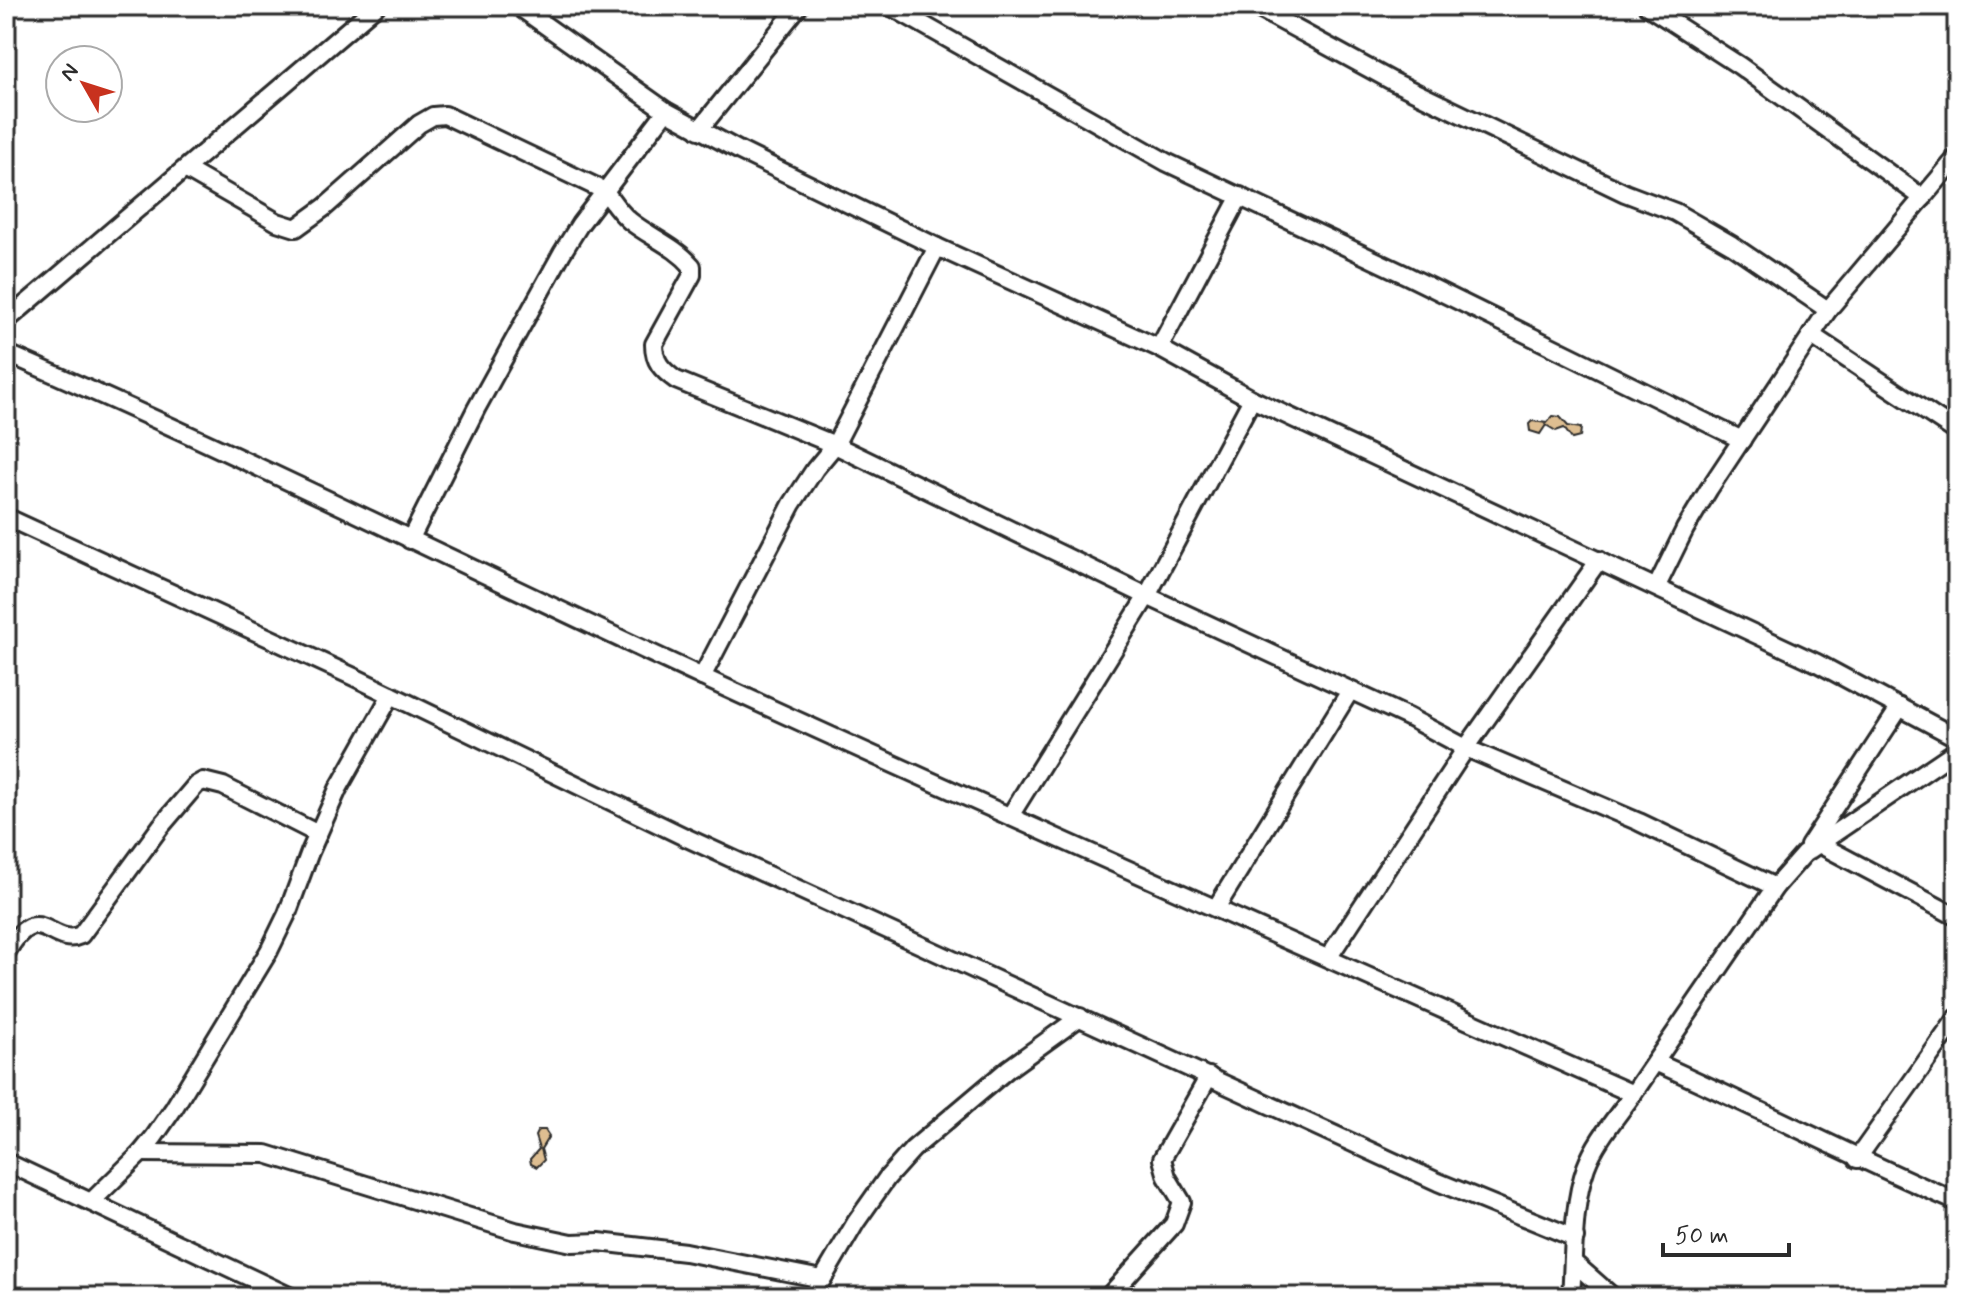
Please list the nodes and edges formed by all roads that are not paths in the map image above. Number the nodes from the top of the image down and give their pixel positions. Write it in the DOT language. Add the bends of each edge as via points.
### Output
graph roads {
  1 [pos="376,6"];
  2 [pos="518,6"];
  3 [pos="799,6"];
  4 [pos="890,6"];
  5 [pos="1254,6"];
  6 [pos="1647,6"];
  7 [pos="666,111"];
  8 [pos="699,130"];
  9 [pos="1957,157"];
  10 [pos="185,169"];
  11 [pos="605,191"];
  12 [pos="1240,196"];
  13 [pos="1923,198"];
  14 [pos="937,247"];
  15 [pos="1828,310"];
  16 [pos="6,321"];
  17 [pos="1811,335"];
  18 [pos="1159,348"];
  19 [pos="6,353"];
  20 [pos="1252,399"];
  21 [pos="1957,432"];
  22 [pos="1742,440"];
  23 [pos="835,445"];
  24 [pos="6,517"];
  25 [pos="410,540"];
  26 [pos="1599,560"];
  27 [pos="1657,586"];
  28 [pos="1147,596"];
  29 [pos="702,677"];
  30 [pos="1350,691"];
  31 [pos="391,695"];
  32 [pos="1900,707"];
  33 [pos="1957,738"];
  34 [pos="1466,748"];
  35 [pos="1957,750"];
  36 [pos="1010,816"];
  37 [pos="318,834"];
  38 [pos="1819,844"];
  39 [pos="1804,854"];
  40 [pos="1775,887"];
  41 [pos="1216,908"];
  42 [pos="1957,917"];
  43 [pos="6,953"];
  44 [pos="1328,958"];
  45 [pos="1080,1017"];
  46 [pos="1957,1018"];
  47 [pos="1655,1062"];
  48 [pos="1209,1076"];
  49 [pos="1633,1094"];
  50 [pos="141,1153"];
  51 [pos="1857,1159"];
  52 [pos="6,1162"];
  53 [pos="91,1202"];
  54 [pos="1957,1202"];
  55 [pos="1575,1238"];
  56 [pos="1573,1262"];
  57 [pos="822,1279"];
  58 [pos="291,1297"];
  59 [pos="812,1297"];
  60 [pos="1108,1297"];
  61 [pos="1571,1297"];
  62 [pos="1613,1297"];
  1 -- 10 [label="street"];
  2 -- 7 [label="street"];
  3 -- 8 [label="street"];
  4 -- 12 [label="street" via="1098,126"];
  5 -- 15 [label="street" via="1392,81 1675,212"];
  6 -- 13 [label="street"];
  7 -- 8 [label="street"];
  7 -- 11 [label="street"];
  8 -- 14 [label="street"];
  9 -- 13 [label="street"];
  10 -- 11 [label="street" via="296,228 419,124 445,115"];
  10 -- 16 [label="street"];
  11 -- 23 [label="street" via="626,217 692,266 654,344 654,356 665,372"];
  11 -- 25 [label="street" via="562,253"];
  12 -- 18 [label="street"];
  12 -- 22 [label="street"];
  13 -- 15 [label="street"];
  14 -- 18 [label="street"];
  14 -- 23 [label="street"];
  15 -- 17 [label="street"];
  17 -- 21 [label="street"];
  17 -- 22 [label="street"];
  18 -- 20 [label="street"];
  19 -- 25 [label="street" via="303,486"];
  20 -- 26 [label="street"];
  20 -- 28 [label="street"];
  22 -- 27 [label="street" via="1685,529"];
  23 -- 28 [label="street"];
  23 -- 29 [label="street" via="792,504"];
  24 -- 31 [label="street"];
  25 -- 29 [label="street"];
  26 -- 27 [label="street"];
  26 -- 34 [label="street"];
  27 -- 32 [label="street"];
  28 -- 30 [label="street"];
  28 -- 36 [label="street"];
  29 -- 36 [label="street"];
  30 -- 34 [label="street"];
  30 -- 41 [label="street"];
  31 -- 37 [label="street"];
  31 -- 45 [label="street" via="687,838"];
  32 -- 33 [label="street"];
  32 -- 39 [label="street"];
  34 -- 40 [label="street"];
  34 -- 44 [label="street"];
  35 -- 38 [label="street"];
  36 -- 41 [label="street"];
  37 -- 43 [label="street" via="203,781 161,826 81,935 68,937 32,926"];
  37 -- 50 [label="street" via="269,951"];
  38 -- 39 [label="street"];
  38 -- 42 [label="street"];
  39 -- 40 [label="street"];
  40 -- 47 [label="street"];
  41 -- 44 [label="street"];
  44 -- 49 [label="street"];
  45 -- 48 [label="street"];
  45 -- 57 [label="street" via="913,1149 863,1211"];
  46 -- 51 [label="street"];
  47 -- 49 [label="street"];
  47 -- 51 [label="street"];
  48 -- 55 [label="street" via="1438,1182"];
  48 -- 60 [label="street" via="1162,1159 1182,1202 1180,1213"];
  49 -- 55 [label="street" via="1587,1165"];
  50 -- 53 [label="street"];
  50 -- 57 [label="street" via="266,1154 515,1231 572,1243 685,1252"];
  51 -- 54 [label="street"];
  52 -- 53 [label="street"];
  53 -- 58 [label="street"];
  55 -- 56 [label="street"];
  56 -- 61 [label="street"];
  56 -- 62 [label="street"];
  57 -- 59 [label="street"];
}
